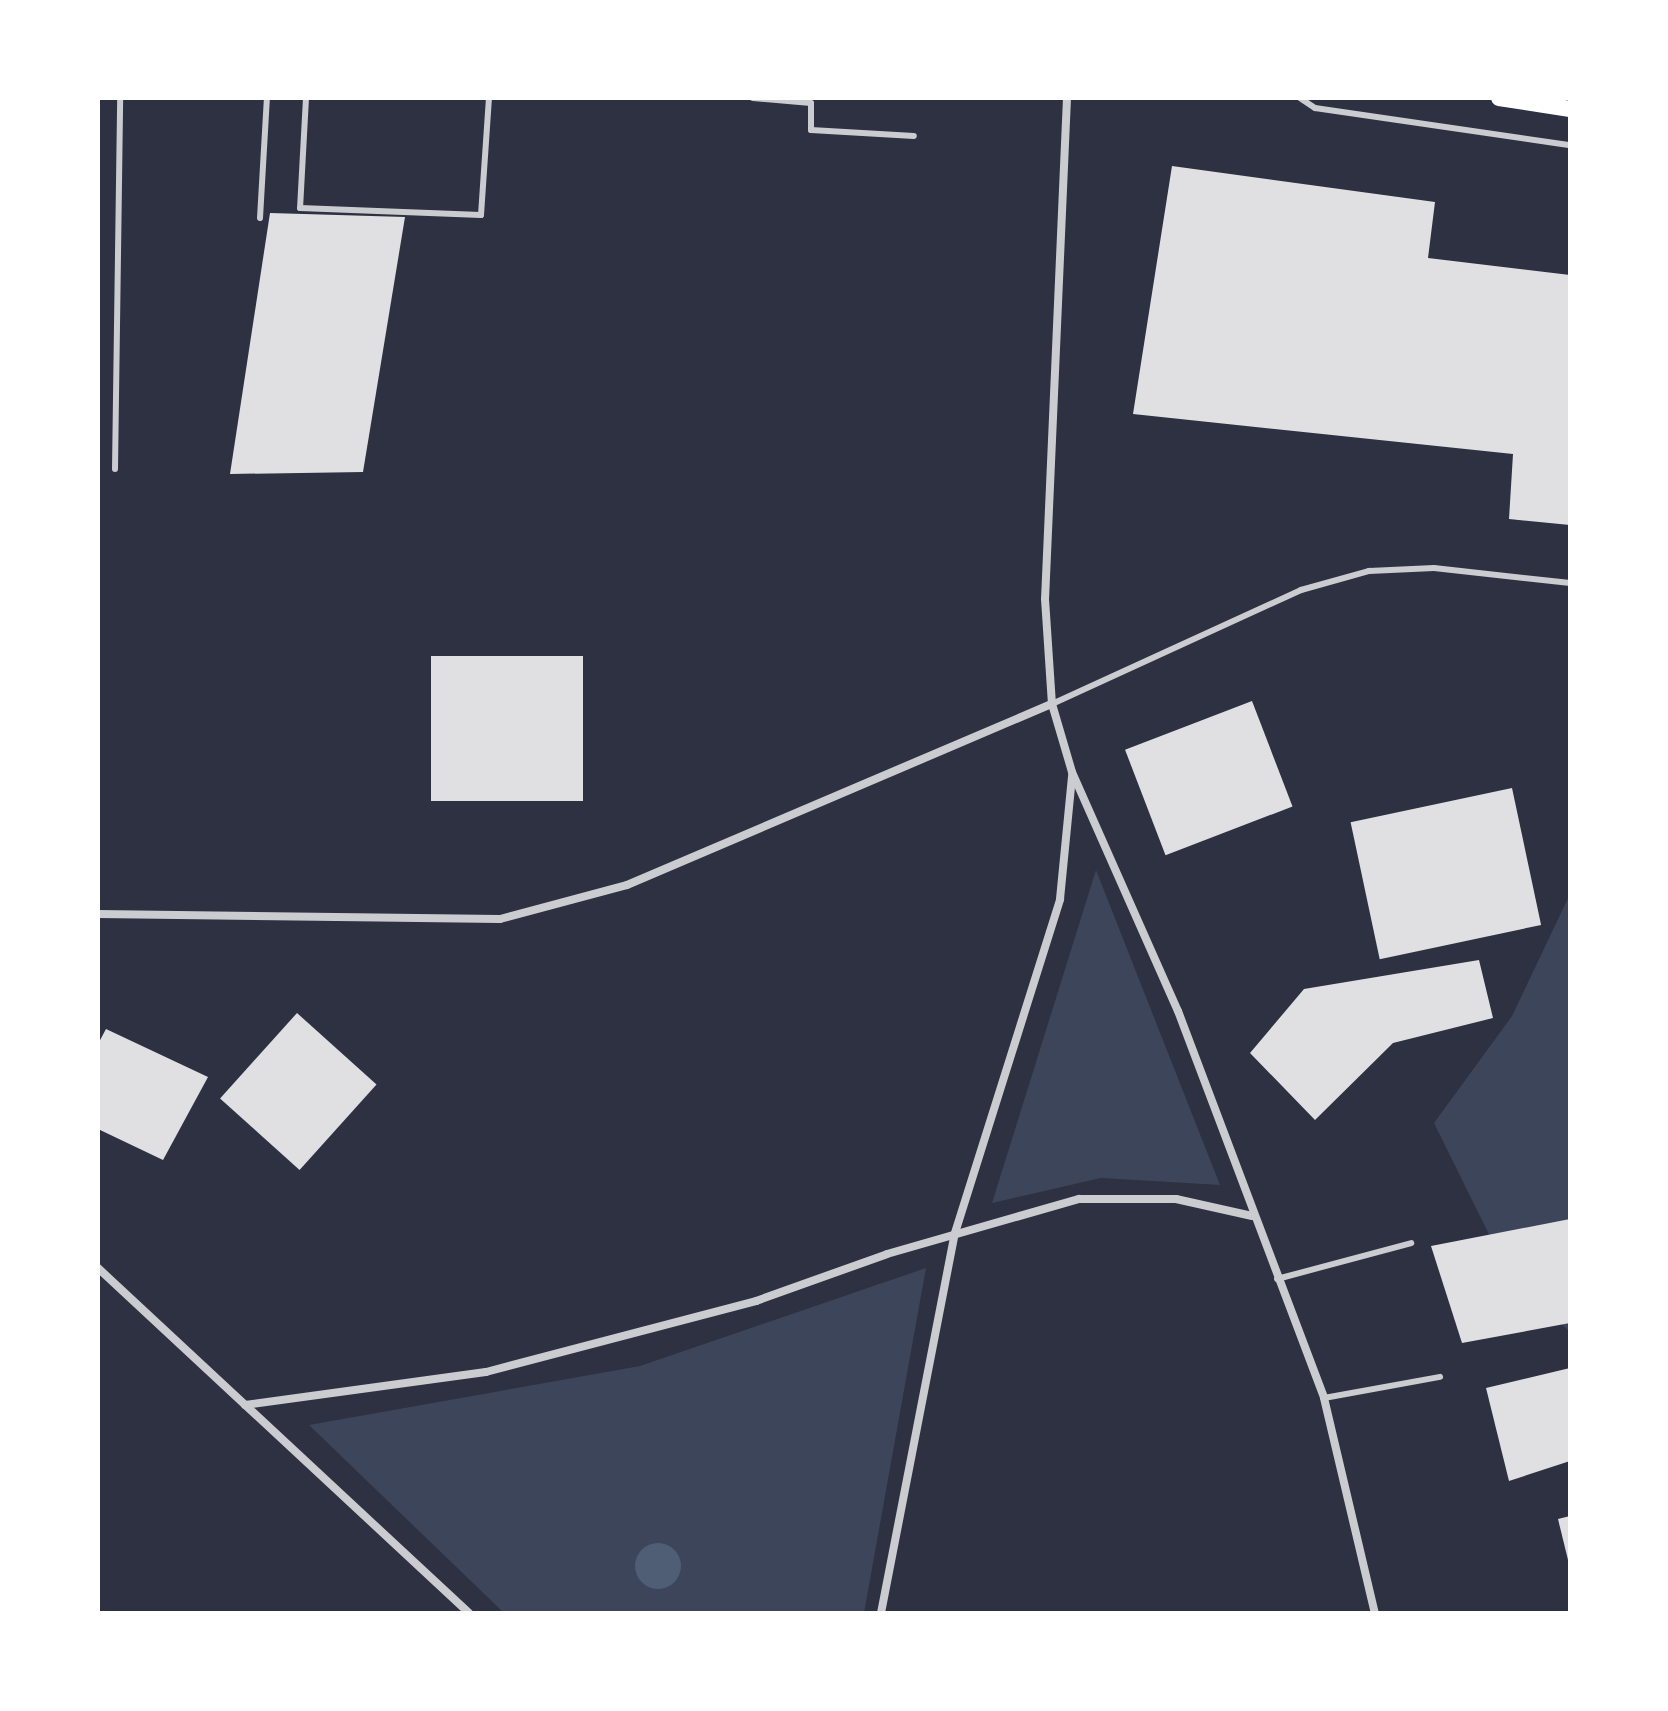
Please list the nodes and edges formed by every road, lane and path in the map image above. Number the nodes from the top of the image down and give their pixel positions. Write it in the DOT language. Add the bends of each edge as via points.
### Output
graph roads {
  1 [pos="120,98"];
  2 [pos="267,98"];
  3 [pos="306,98"];
  4 [pos="489,98"];
  5 [pos="753,98"];
  6 [pos="1067,98"];
  7 [pos="1300,98"];
  8 [pos="1499,98"];
  9 [pos="1570,109"];
  10 [pos="914,136"];
  11 [pos="1570,145"];
  12 [pos="260,218"];
  13 [pos="115,469"];
  14 [pos="1570,583"];
  15 [pos="1052,704"];
  16 [pos="1072,772"];
  17 [pos="98,914"];
  18 [pos="1252,1216"];
  19 [pos="954,1236"];
  20 [pos="1411,1243"];
  21 [pos="98,1268"];
  22 [pos="1277,1279"];
  23 [pos="1440,1377"];
  24 [pos="1324,1398"];
  25 [pos="245,1405"];
  26 [pos="469,1613"];
  27 [pos="881,1613"];
  28 [pos="1375,1613"];
  1 -- 13 [label="lane"];
  2 -- 12 [label="lane"];
  3 -- 4 [label="lane" via="300,208 481,215"];
  5 -- 10 [label="lane" via="811,103 811,130"];
  6 -- 15 [label="street" via="1045,599"];
  7 -- 11 [label="lane" via="1315,108"];
  8 -- 9 [label="main road"];
  14 -- 15 [label="lane" via="1434,568 1369,571 1301,590"];
  15 -- 16 [label="street"];
  15 -- 17 [label="street" via="627,885 500,919"];
  16 -- 18 [label="street" via="1178,1011"];
  16 -- 19 [label="street" via="1047,950"];
  18 -- 19 [label="street" via="1176,1199 1079,1199"];
  18 -- 22 [label="street"];
  19 -- 25 [label="street" via="756,1301 486,1372"];
  19 -- 27 [label="street"];
  20 -- 22 [label="lane"];
  21 -- 25 [label="street"];
  22 -- 24 [label="street"];
  23 -- 24 [label="lane"];
  24 -- 28 [label="street"];
  25 -- 26 [label="street"];
}
